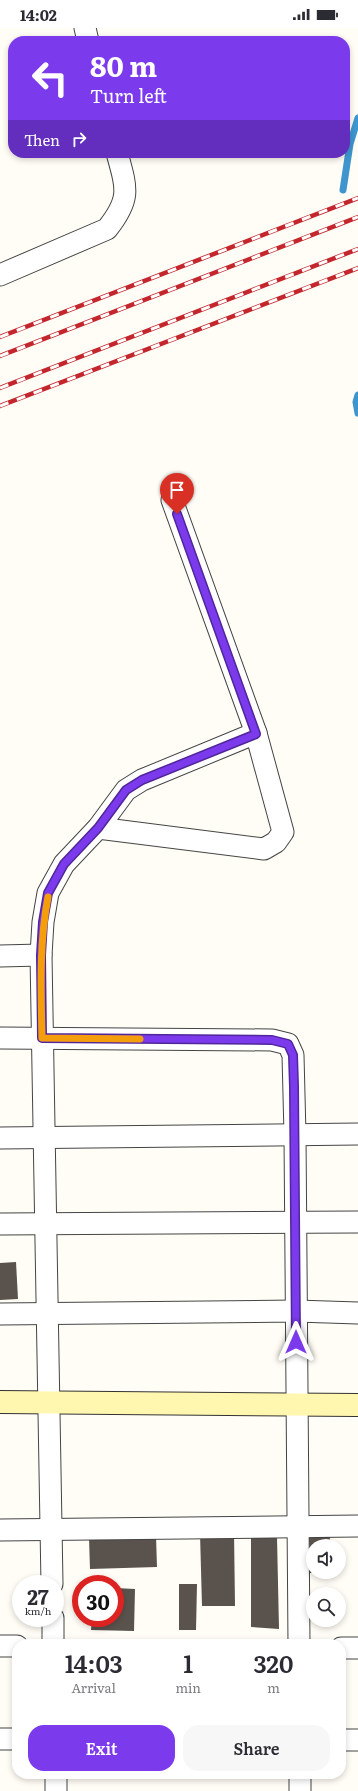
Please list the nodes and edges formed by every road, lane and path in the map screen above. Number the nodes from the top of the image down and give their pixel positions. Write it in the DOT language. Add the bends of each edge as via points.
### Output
graph roads {
  1 [pos="118,158"];
  2 [pos="0,274"];
  3 [pos="172,500"];
  4 [pos="256,734"];
  5 [pos="98,828"];
  6 [pos="41,955"];
  7 [pos="0,956"];
  8 [pos="0,1038"];
  9 [pos="42,1038"];
  10 [pos="358,1134"];
  11 [pos="295,1135"];
  12 [pos="0,1138"];
  13 [pos="44,1138"];
  14 [pos="296,1221"];
  15 [pos="358,1222"];
  16 [pos="0,1224"];
  17 [pos="46,1224"];
  18 [pos="296,1311"];
  19 [pos="358,1313"];
  20 [pos="0,1314"];
  21 [pos="47,1314"];
  22 [pos="0,1402"];
  23 [pos="49,1402"];
  24 [pos="297,1405"];
  25 [pos="358,1405"];
  26 [pos="358,1526"];
  27 [pos="298,1527"];
  28 [pos="0,1530"];
  29 [pos="51,1530"];
  30 [pos="52,1575"];
  31 [pos="53,1627"];
  32 [pos="53,1639"];
  33 [pos="299,1639"];
  34 [pos="0,1646"];
  35 [pos="12,1646"];
  36 [pos="346,1648"];
  37 [pos="358,1648"];
  38 [pos="0,1739"];
  39 [pos="12,1739"];
  40 [pos="346,1740"];
  41 [pos="358,1740"];
  42 [pos="56,1779"];
  43 [pos="300,1779"];
  44 [pos="56,1791"];
  45 [pos="300,1791"];
  1 -- 2 [label="street" via="126,195 119,214 107,229"];
  3 -- 4 [label="street"];
  4 -- 5 [label="street" via="142,780 126,790"];
  4 -- 5 [label="street" via="283,832 276,842 264,849"];
  5 -- 6 [label="street" via="64,864 48,893"];
  6 -- 7 [label="street"];
  6 -- 9 [label="street"];
  8 -- 9 [label="street"];
  9 -- 11 [label="street" via="272,1040 288,1044 293,1055"];
  9 -- 13 [label="street"];
  10 -- 11 [label="street"];
  11 -- 13 [label="street"];
  11 -- 14 [label="street"];
  12 -- 13 [label="street"];
  13 -- 17 [label="street"];
  14 -- 15 [label="street"];
  14 -- 17 [label="street"];
  14 -- 18 [label="street"];
  16 -- 17 [label="street"];
  17 -- 21 [label="street"];
  18 -- 19 [label="street"];
  18 -- 21 [label="street"];
  18 -- 24 [label="street"];
  20 -- 21 [label="street"];
  21 -- 23 [label="street"];
  22 -- 23 [label="main road"];
  23 -- 24 [label="main road"];
  23 -- 29 [label="street"];
  24 -- 25 [label="main road"];
  24 -- 27 [label="street"];
  26 -- 27 [label="street"];
  27 -- 29 [label="street"];
  27 -- 33 [label="street"];
  28 -- 29 [label="street"];
  29 -- 30 [label="street"];
  31 -- 32 [label="street"];
  34 -- 35 [label="street"];
  36 -- 37 [label="street"];
  38 -- 39 [label="street"];
  40 -- 41 [label="street"];
  42 -- 44 [label="street"];
  43 -- 45 [label="street"];
}
